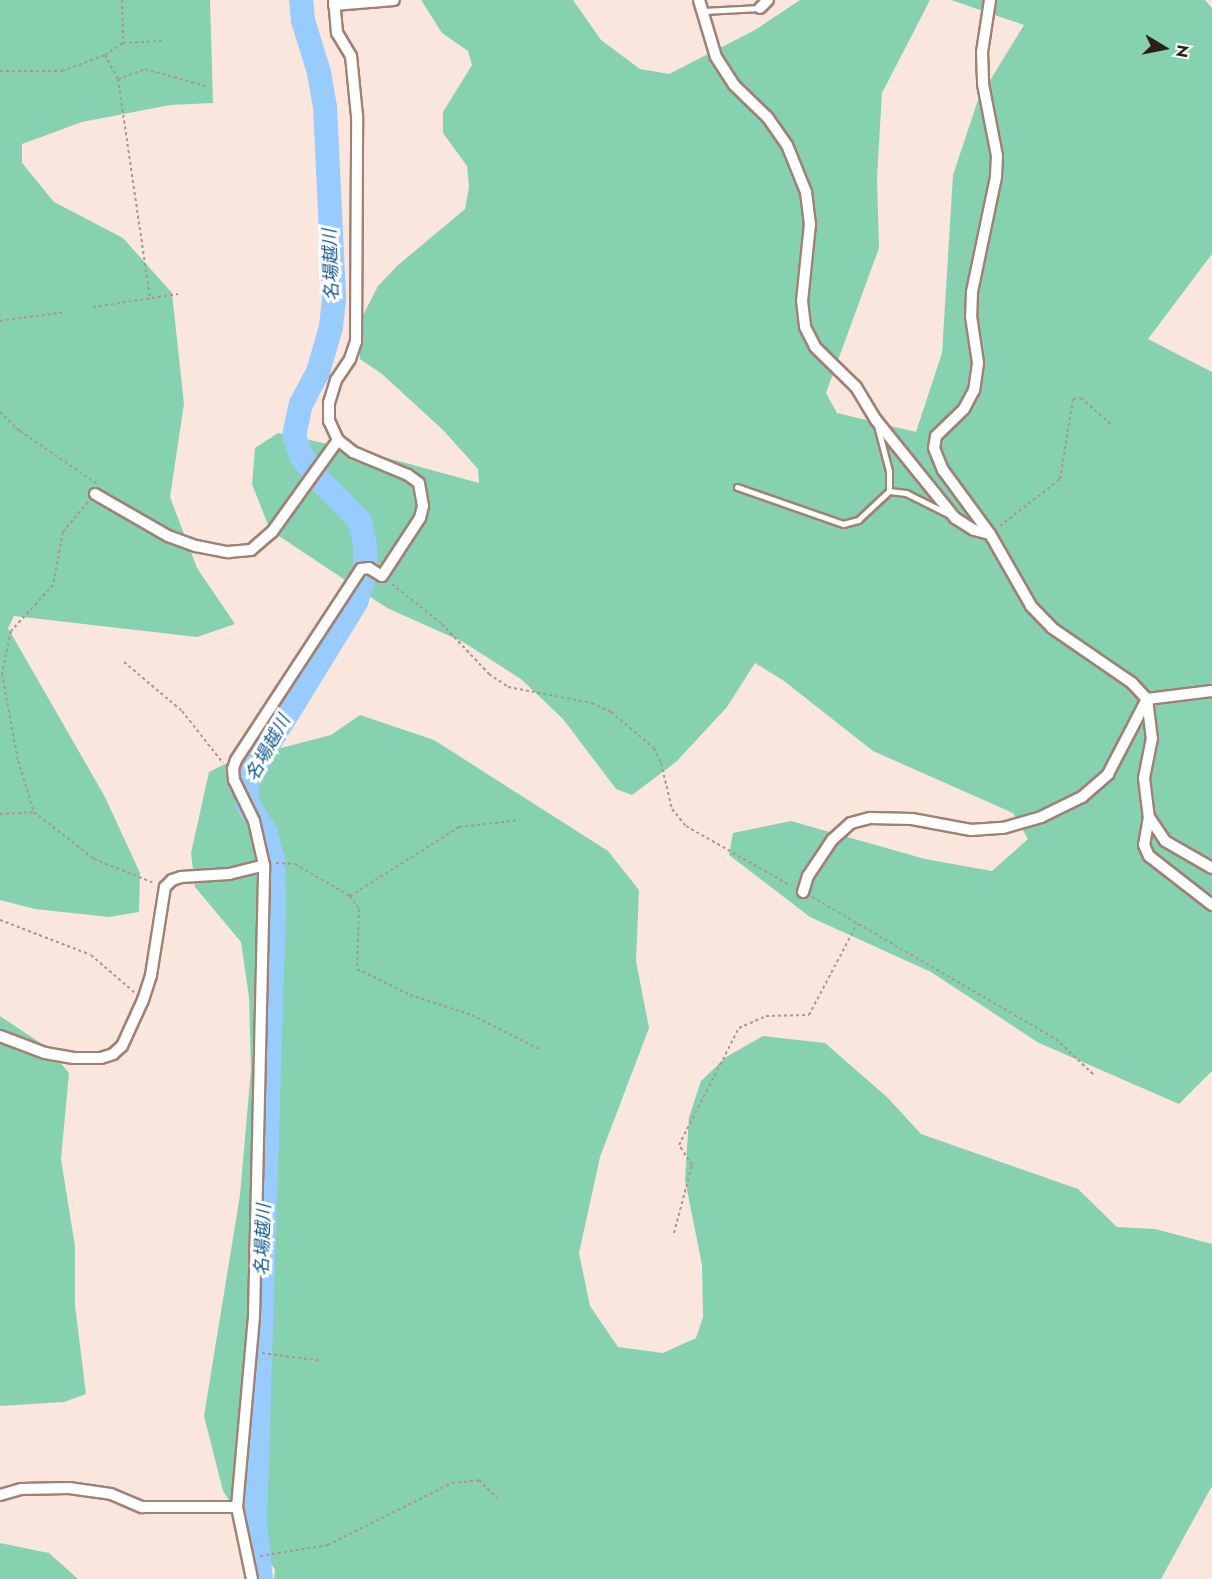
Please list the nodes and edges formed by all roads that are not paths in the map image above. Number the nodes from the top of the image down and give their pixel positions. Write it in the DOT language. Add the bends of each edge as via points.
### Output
graph roads {
  1 [pos="394,0"];
  2 [pos="699,0"];
  3 [pos="990,0"];
  4 [pos="334,2"];
  5 [pos="764,4"];
  6 [pos="702,11"];
  7 [pos="876,420"];
  8 [pos="338,440"];
  9 [pos="737,487"];
  10 [pos="889,491"];
  11 [pos="95,494"];
  12 [pos="955,518"];
  13 [pos="990,534"];
  14 [pos="1212,691"];
  15 [pos="1147,699"];
  16 [pos="1149,817"];
  17 [pos="264,865"];
  18 [pos="1212,868"];
  19 [pos="803,892"];
  20 [pos="1212,905"];
  21 [pos="0,1036"];
  22 [pos="0,1496"];
  23 [pos="237,1507"];
  24 [pos="252,1579"];
  1 -- 4 [label="street"];
  2 -- 6 [label="street"];
  3 -- 13 [label="street" via="982,52 983,84 998,156 972,292 971,316 978,363 974,390 964,408 936,436 934,448 943,470"];
  4 -- 8 [label="street" via="337,33 351,56 357,116 356,342 336,380 330,403 329,421"];
  5 -- 6 [label="lane"];
  6 -- 7 [label="street" via="716,57 734,86 768,118 787,145 806,192 810,224 802,301 805,327 815,347 856,387"];
  7 -- 10 [label="lane" via="889,471"];
  7 -- 12 [label="street"];
  8 -- 11 [label="street" via="272,532 251,550 228,552 168,536"];
  8 -- 17 [label="street" via="353,452 419,483 423,494 420,518 377,573 361,569 236,760 234,780 254,821"];
  9 -- 10 [label="lane" via="843,524 858,520"];
  10 -- 12 [label="lane" via="906,493"];
  12 -- 13 [label="street" via="974,530"];
  13 -- 15 [label="street" via="1031,606 1052,628 1132,683"];
  14 -- 15 [label="street"];
  15 -- 16 [label="street" via="1152,738 1144,778"];
  15 -- 19 [label="street" via="1108,774 1082,797 1041,817 1003,828 971,830 912,819 870,818 851,823 832,840 808,876"];
  16 -- 18 [label="street" via="1165,841"];
  16 -- 20 [label="street" via="1144,845 1149,856"];
  17 -- 21 [label="street" via="230,874 181,877 165,887 151,975 122,1046 113,1054 101,1058 45,1053"];
  17 -- 23 [label="street" via="254,1316"];
  22 -- 23 [label="street" via="21,1489 69,1488 111,1494 142,1507"];
  23 -- 24 [label="street"];
}
